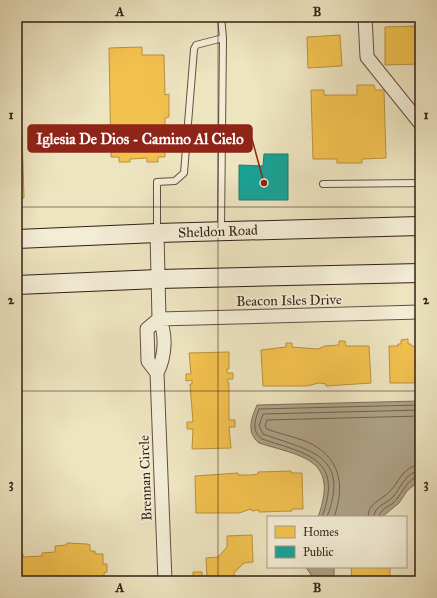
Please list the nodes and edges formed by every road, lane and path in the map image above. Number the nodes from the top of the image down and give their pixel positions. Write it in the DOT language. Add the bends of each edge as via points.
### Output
graph roads {
  1 [pos="221,17"];
  2 [pos="365,17"];
  3 [pos="222,38"];
  4 [pos="420,123"];
  5 [pos="420,183"];
  6 [pos="323,184"];
  7 [pos="420,226"];
  8 [pos="221,231"];
  9 [pos="157,233"];
  10 [pos="17,239"];
  11 [pos="420,273"];
  12 [pos="158,279"];
  13 [pos="17,285"];
  14 [pos="420,312"];
  15 [pos="159,319"];
  16 [pos="165,581"];
  1 -- 3 [label="lane"];
  2 -- 4 [label="street" via="367,57"];
  3 -- 8 [label="lane"];
  3 -- 9 [label="lane" via="196,45 194,49 184,173 175,181 157,182"];
  5 -- 6 [label="lane"];
  7 -- 8 [label="main road, Sheldon Road"];
  8 -- 9 [label="main road, Sheldon Road"];
  9 -- 10 [label="main road, Sheldon Road"];
  9 -- 12 [label="street"];
  11 -- 12 [label="main road"];
  12 -- 13 [label="main road"];
  12 -- 15 [label="street"];
  14 -- 15 [label="street, Beacon Isles Drive"];
  15 -- 16 [label="street, Brennan Circle" via="147,329 148,361 157,373"];
}
